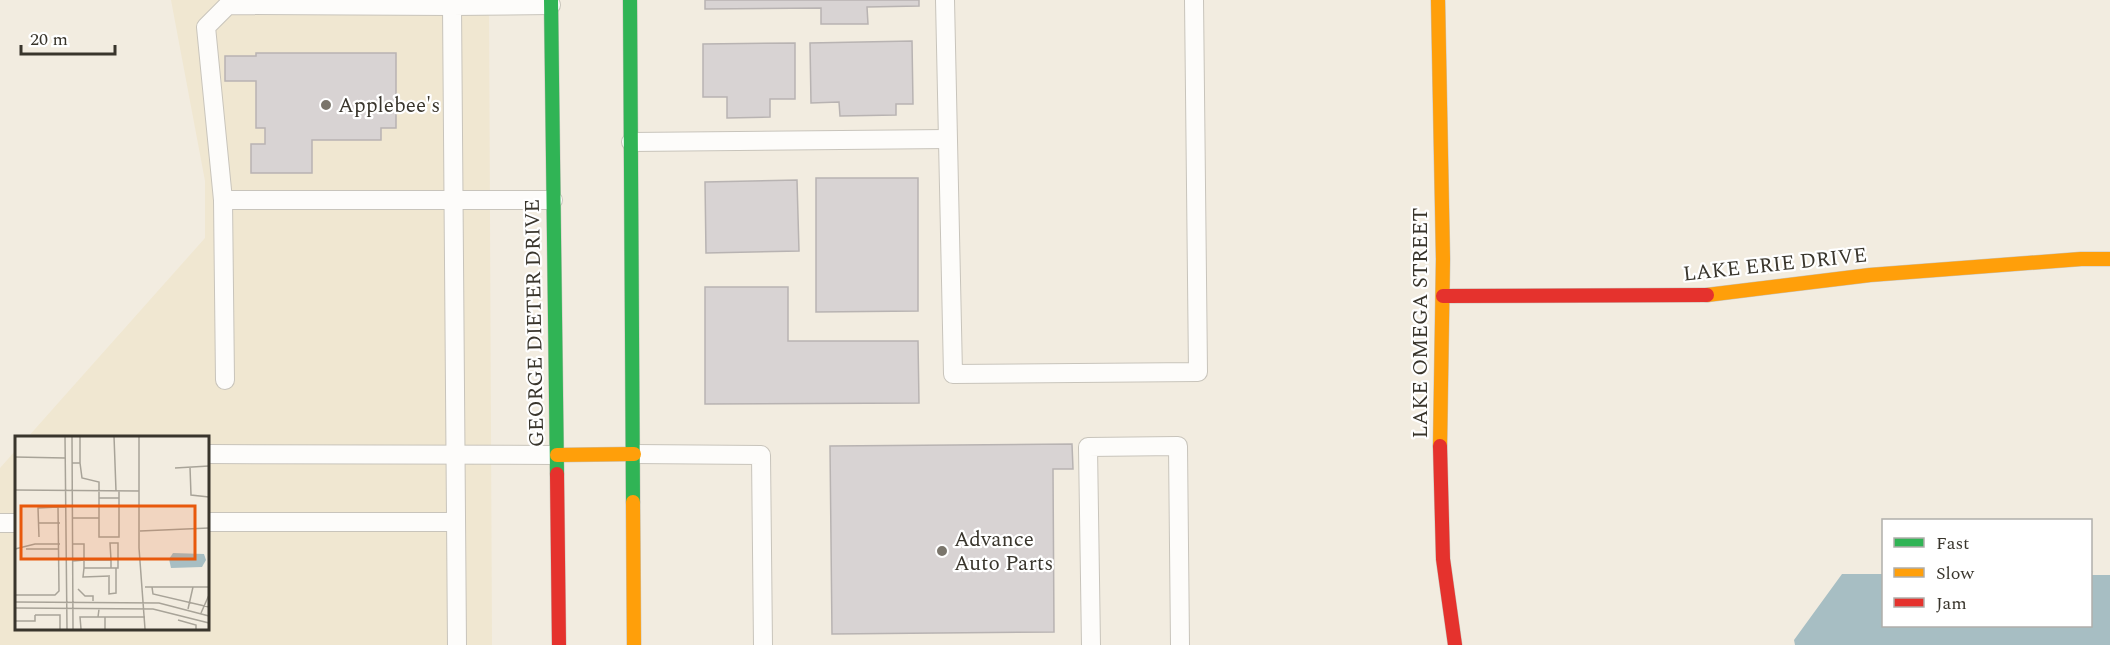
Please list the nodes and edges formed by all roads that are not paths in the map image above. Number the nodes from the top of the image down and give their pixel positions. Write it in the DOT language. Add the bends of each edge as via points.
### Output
graph roads {
  1 [pos="630,0"];
  2 [pos="945,0"];
  3 [pos="1194,0"];
  4 [pos="1438,0"];
  5 [pos="551,3"];
  6 [pos="453,6"];
  7 [pos="947,139"];
  8 [pos="631,142"];
  9 [pos="223,200"];
  10 [pos="454,200"];
  11 [pos="553,200"];
  12 [pos="2110,259"];
  13 [pos="1443,296"];
  14 [pos="225,380"];
  15 [pos="208,454"];
  16 [pos="634,454"];
  17 [pos="557,455"];
  18 [pos="456,456"];
  19 [pos="208,522"];
  20 [pos="456,522"];
  21 [pos="457,645"];
  22 [pos="559,645"];
  23 [pos="634,645"];
  24 [pos="763,645"];
  25 [pos="1091,645"];
  26 [pos="1180,645"];
  27 [pos="1455,645"];
  1 -- 8 [label="main road"];
  2 -- 7 [label="lane"];
  3 -- 7 [label="lane" via="1198,372 953,374"];
  4 -- 13 [label="main road, LAKE OMEGA STREET"];
  5 -- 6 [label="lane"];
  5 -- 11 [label="main road, GEORGE DIETER DRIVE"];
  6 -- 9 [label="lane" via="228,5 206,27"];
  6 -- 10 [label="lane"];
  7 -- 8 [label="lane"];
  8 -- 16 [label="main road"];
  9 -- 10 [label="lane"];
  9 -- 14 [label="lane"];
  10 -- 11 [label="lane"];
  10 -- 18 [label="lane"];
  11 -- 17 [label="main road, GEORGE DIETER DRIVE"];
  12 -- 13 [label="main road, LAKE ERIE DRIVE" via="1870,275 1717,295"];
  13 -- 27 [label="main road, LAKE OMEGA STREET" via="1439,506 1443,573"];
  15 -- 18 [label="lane"];
  16 -- 17 [label="main road"];
  16 -- 23 [label="main road"];
  16 -- 24 [label="lane" via="761,455"];
  17 -- 18 [label="lane"];
  17 -- 22 [label="main road, GEORGE DIETER DRIVE"];
  18 -- 20 [label="lane"];
  19 -- 20 [label="lane"];
  20 -- 21 [label="lane"];
  25 -- 26 [label="lane" via="1088,447 1178,446"];
}
